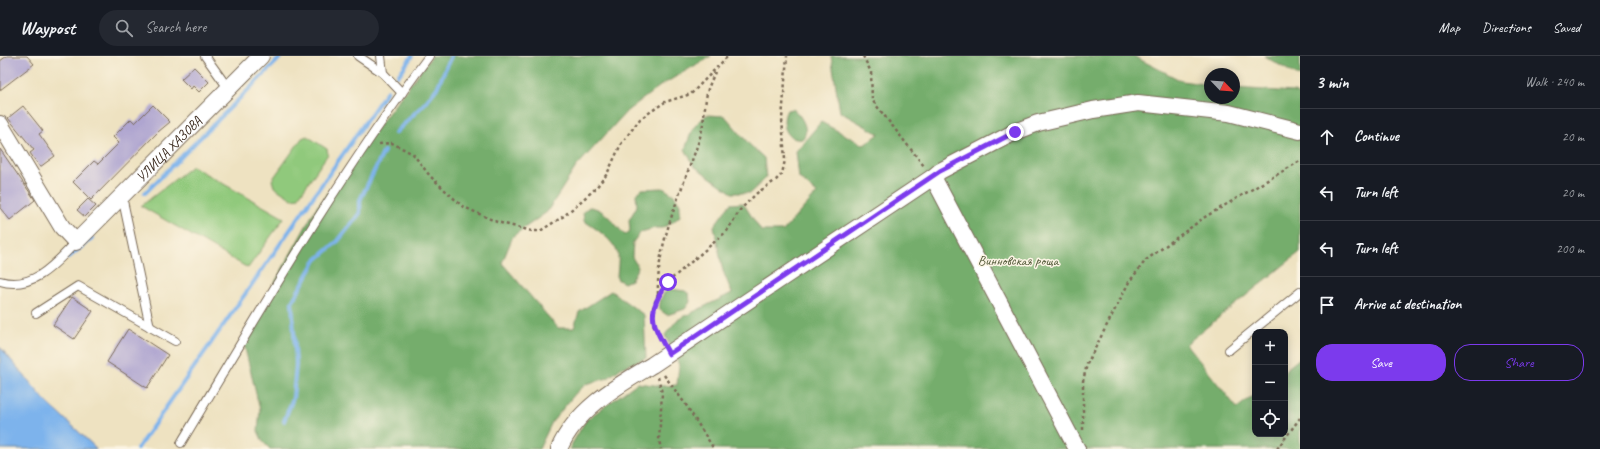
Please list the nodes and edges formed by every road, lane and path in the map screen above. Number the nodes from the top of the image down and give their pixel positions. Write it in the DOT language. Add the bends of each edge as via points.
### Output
graph roads {
  1 [pos="205,56"];
  2 [pos="260,56"];
  3 [pos="358,56"];
  4 [pos="381,56"];
  5 [pos="430,56"];
  6 [pos="728,56"];
  7 [pos="787,56"];
  8 [pos="864,56"];
  9 [pos="716,70"];
  10 [pos="383,73"];
  11 [pos="228,88"];
  12 [pos="402,93"];
  13 [pos="0,124"];
  14 [pos="1300,131"];
  15 [pos="367,145"];
  16 [pos="1300,161"];
  17 [pos="933,177"];
  18 [pos="122,196"];
  19 [pos="76,242"];
  20 [pos="0,282"];
  21 [pos="1300,292"];
  22 [pos="658,295"];
  23 [pos="36,313"];
  24 [pos="150,327"];
  25 [pos="175,342"];
  26 [pos="1229,350"];
  27 [pos="669,354"];
  28 [pos="655,363"];
  29 [pos="1300,418"];
  30 [pos="1083,434"];
  31 [pos="180,442"];
  32 [pos="559,449"];
  33 [pos="661,449"];
  34 [pos="714,449"];
  35 [pos="1077,449"];
  36 [pos="1277,449"];
  1 -- 11 [label="lane"];
  2 -- 11 [label="street, УЛИЦА ХАЗОВА"];
  3 -- 10 [label="lane"];
  4 -- 10 [label="lane"];
  5 -- 12 [label="lane"];
  6 -- 9 [label="path"];
  7 -- 22 [label="path" via="782,119 785,160 782,174 757,193 740,210 727,231 668,282"];
  8 -- 17 [label="path" via="871,72 872,100"];
  9 -- 15 [label="path" via="691,94 665,102 640,119 621,144 607,174 595,189 564,216 540,231 497,222 462,206 430,176 413,154 392,143"];
  9 -- 22 [label="path" via="708,89 700,136 660,255"];
  10 -- 12 [label="lane"];
  11 -- 18 [label="street, УЛИЦА ХАЗОВА"];
  12 -- 15 [label="lane"];
  13 -- 19 [label="street" via="62,227"];
  14 -- 17 [label="street" via="1229,113 1138,103 1093,110 1027,127 958,160"];
  15 -- 31 [label="lane" via="333,194"];
  16 -- 30 [label="path" via="1205,217 1146,260 1128,282 1087,364 1083,381"];
  17 -- 27 [label="street"];
  17 -- 35 [label="street"];
  18 -- 19 [label="street, УЛИЦА ХАЗОВА"];
  18 -- 24 [label="lane"];
  19 -- 20 [label="lane" via="52,267 30,282"];
  21 -- 26 [label="lane"];
  22 -- 27 [label="path" via="653,309 654,326"];
  23 -- 24 [label="lane" via="78,286"];
  24 -- 25 [label="lane"];
  27 -- 28 [label="street"];
  28 -- 32 [label="street" via="617,386 580,415"];
  28 -- 33 [label="path" via="662,393 659,440"];
  28 -- 34 [label="path"];
  29 -- 36 [label="path"];
}
